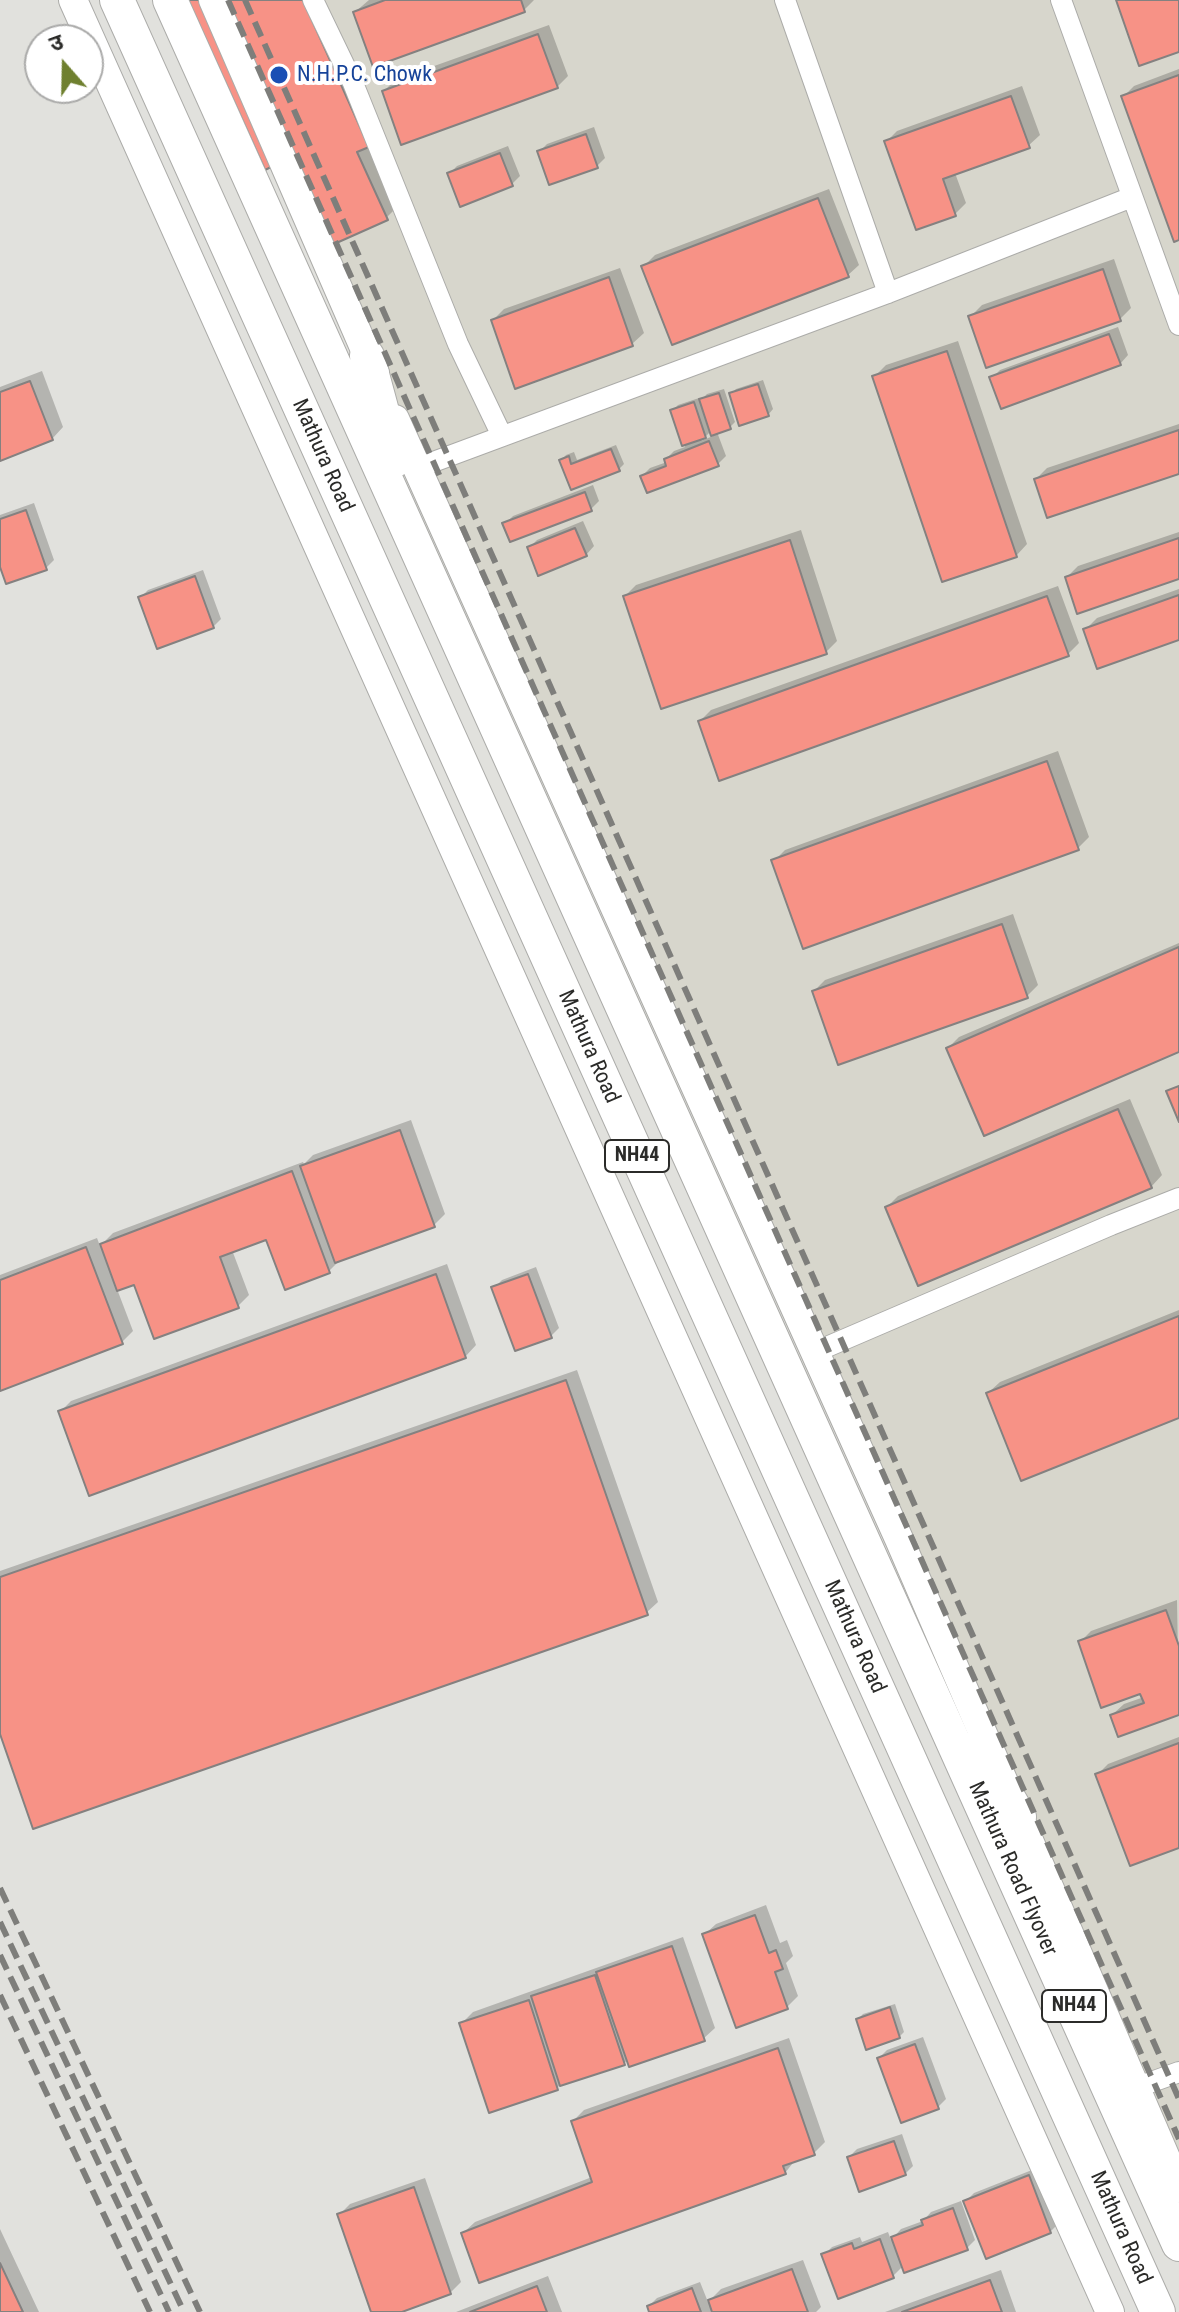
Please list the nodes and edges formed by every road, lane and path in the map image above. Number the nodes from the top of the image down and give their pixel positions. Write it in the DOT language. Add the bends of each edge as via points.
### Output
graph roads {
  1 [pos="73,0"];
  2 [pos="170,0"];
  3 [pos="213,0"];
  4 [pos="313,0"];
  5 [pos="785,0"];
  6 [pos="1061,0"];
  7 [pos="116,5"];
  8 [pos="1132,197"];
  9 [pos="1174,291"];
  10 [pos="888,293"];
  11 [pos="1179,325"];
  12 [pos="367,356"];
  13 [pos="502,436"];
  14 [pos="417,468"];
  15 [pos="422,561"];
  16 [pos="1179,1198"];
  17 [pos="815,1352"];
  18 [pos="902,1625"];
  19 [pos="1019,1817"];
  20 [pos="1179,2072"];
  21 [pos="1135,2088"];
  22 [pos="1179,2188"];
  23 [pos="1179,2244"];
  24 [pos="1110,2312"];
  25 [pos="1158,2312"];
  1 -- 24 [label="main road"];
  2 -- 15 [label="highway, NH44"];
  3 -- 12 [label="main road"];
  4 -- 13 [label="street"];
  5 -- 10 [label="street"];
  6 -- 8 [label="street"];
  7 -- 25 [label="highway, Mathura Road / NH44"];
  8 -- 9 [label="street"];
  8 -- 10 [label="street"];
  9 -- 11 [label="street"];
  10 -- 13 [label="street"];
  12 -- 14 [label="main road"];
  12 -- 15 [label="highway"];
  13 -- 14 [label="street"];
  14 -- 17 [label="main road"];
  15 -- 18 [label="highway, NH44"];
  16 -- 17 [label="street"];
  17 -- 19 [label="main road"];
  18 -- 19 [label="highway" via="940,1674"];
  18 -- 23 [label="highway, Mathura Road Flyover / NH44"];
  19 -- 21 [label="main road"];
  20 -- 21 [label="street"];
  21 -- 22 [label="main road"];
}
